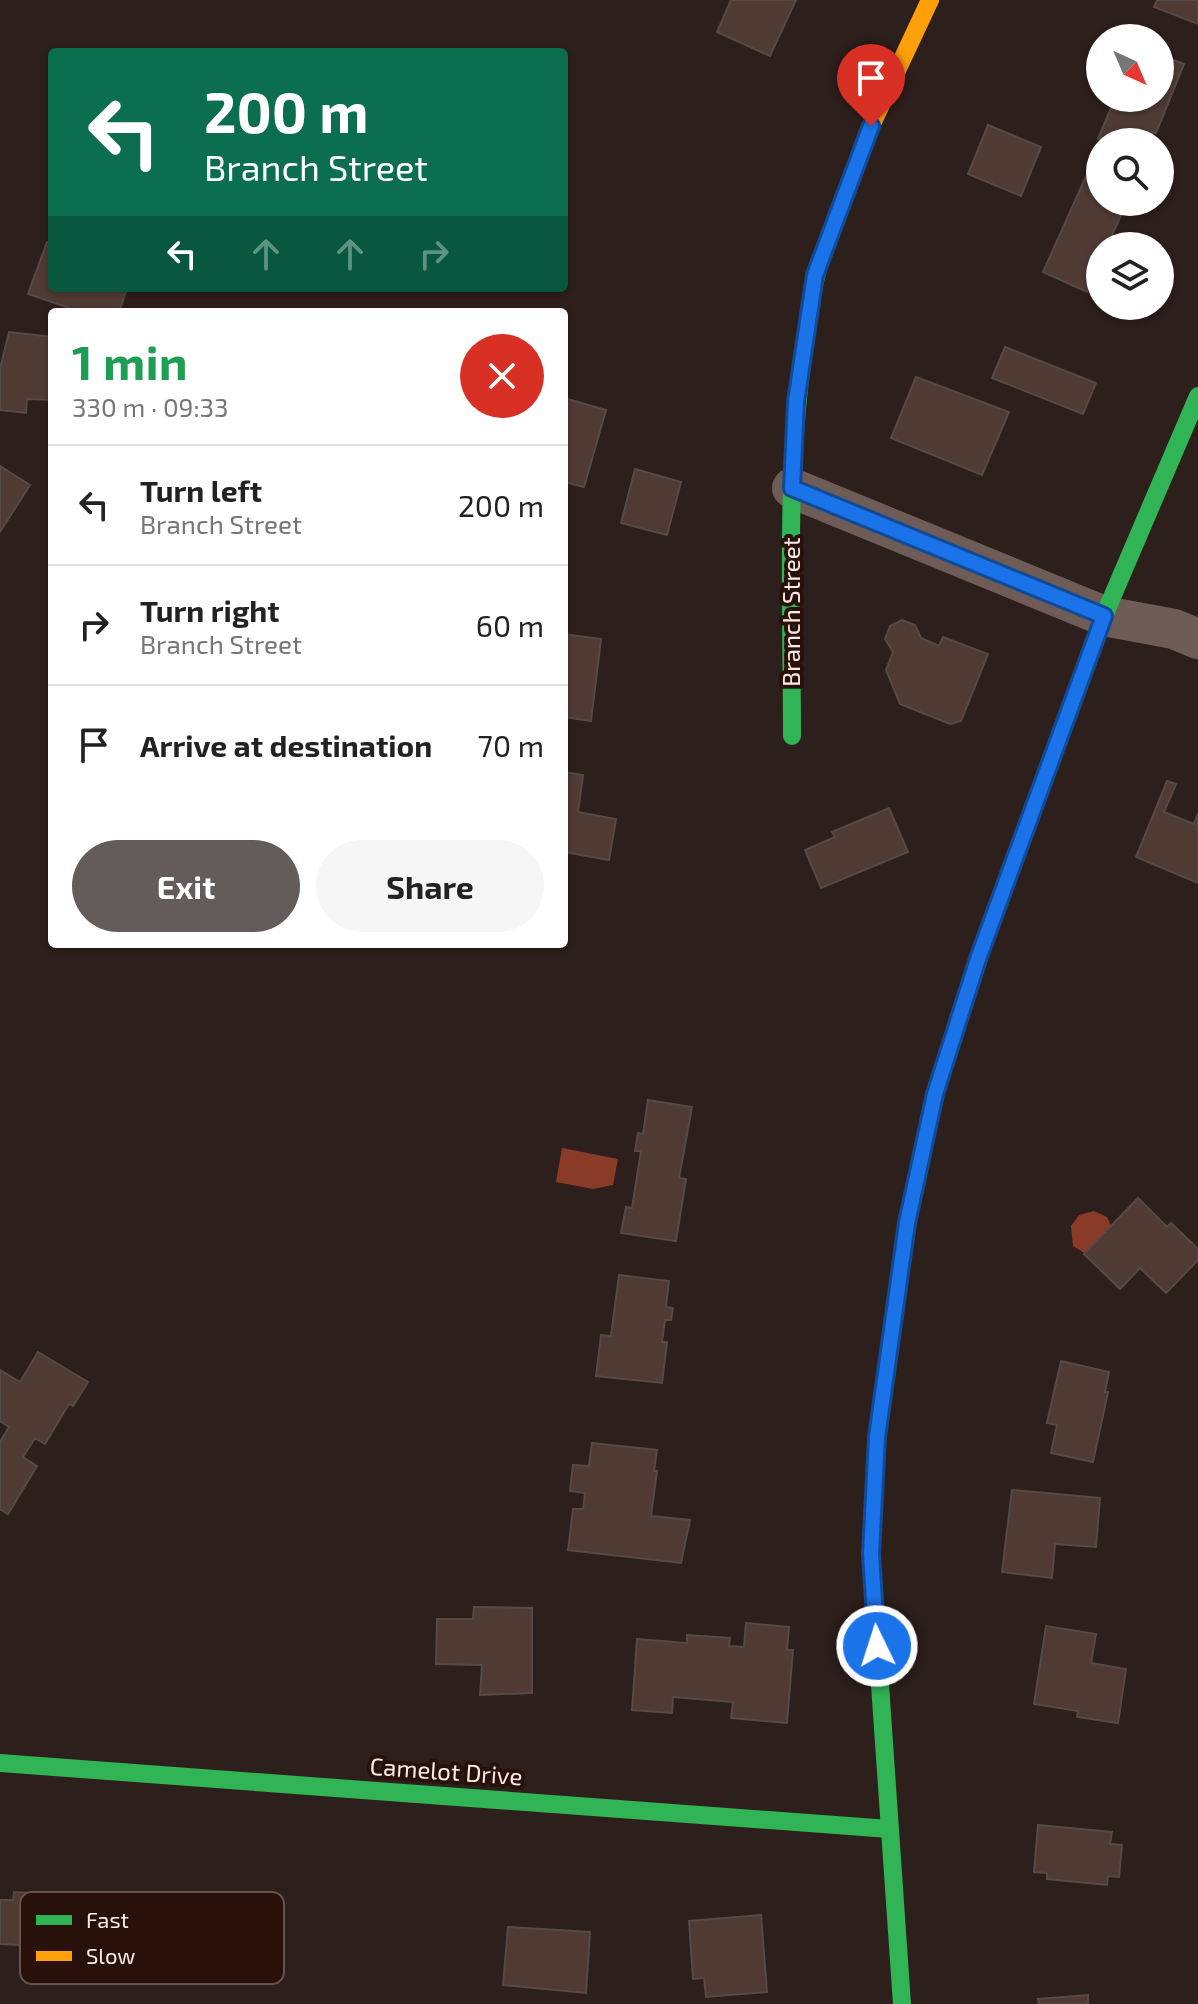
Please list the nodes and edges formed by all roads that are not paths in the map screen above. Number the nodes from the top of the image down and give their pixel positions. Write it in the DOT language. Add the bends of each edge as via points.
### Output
graph roads {
  1 [pos="930,0"];
  2 [pos="1198,396"];
  3 [pos="792,488"];
  4 [pos="1104,616"];
  5 [pos="1198,639"];
  6 [pos="792,736"];
  7 [pos="0,1763"];
  8 [pos="889,1829"];
  9 [pos="902,2004"];
  1 -- 3 [label="main road, Branch Street" via="871,126 815,275 796,402"];
  2 -- 4 [label="main road"];
  3 -- 4 [label="street"];
  3 -- 6 [label="main road, Branch Street"];
  4 -- 5 [label="street" via="1174,629"];
  4 -- 8 [label="main road" via="978,959 935,1094 907,1223 877,1437 871,1554"];
  7 -- 8 [label="main road, Camelot Drive"];
  8 -- 9 [label="main road"];
}
